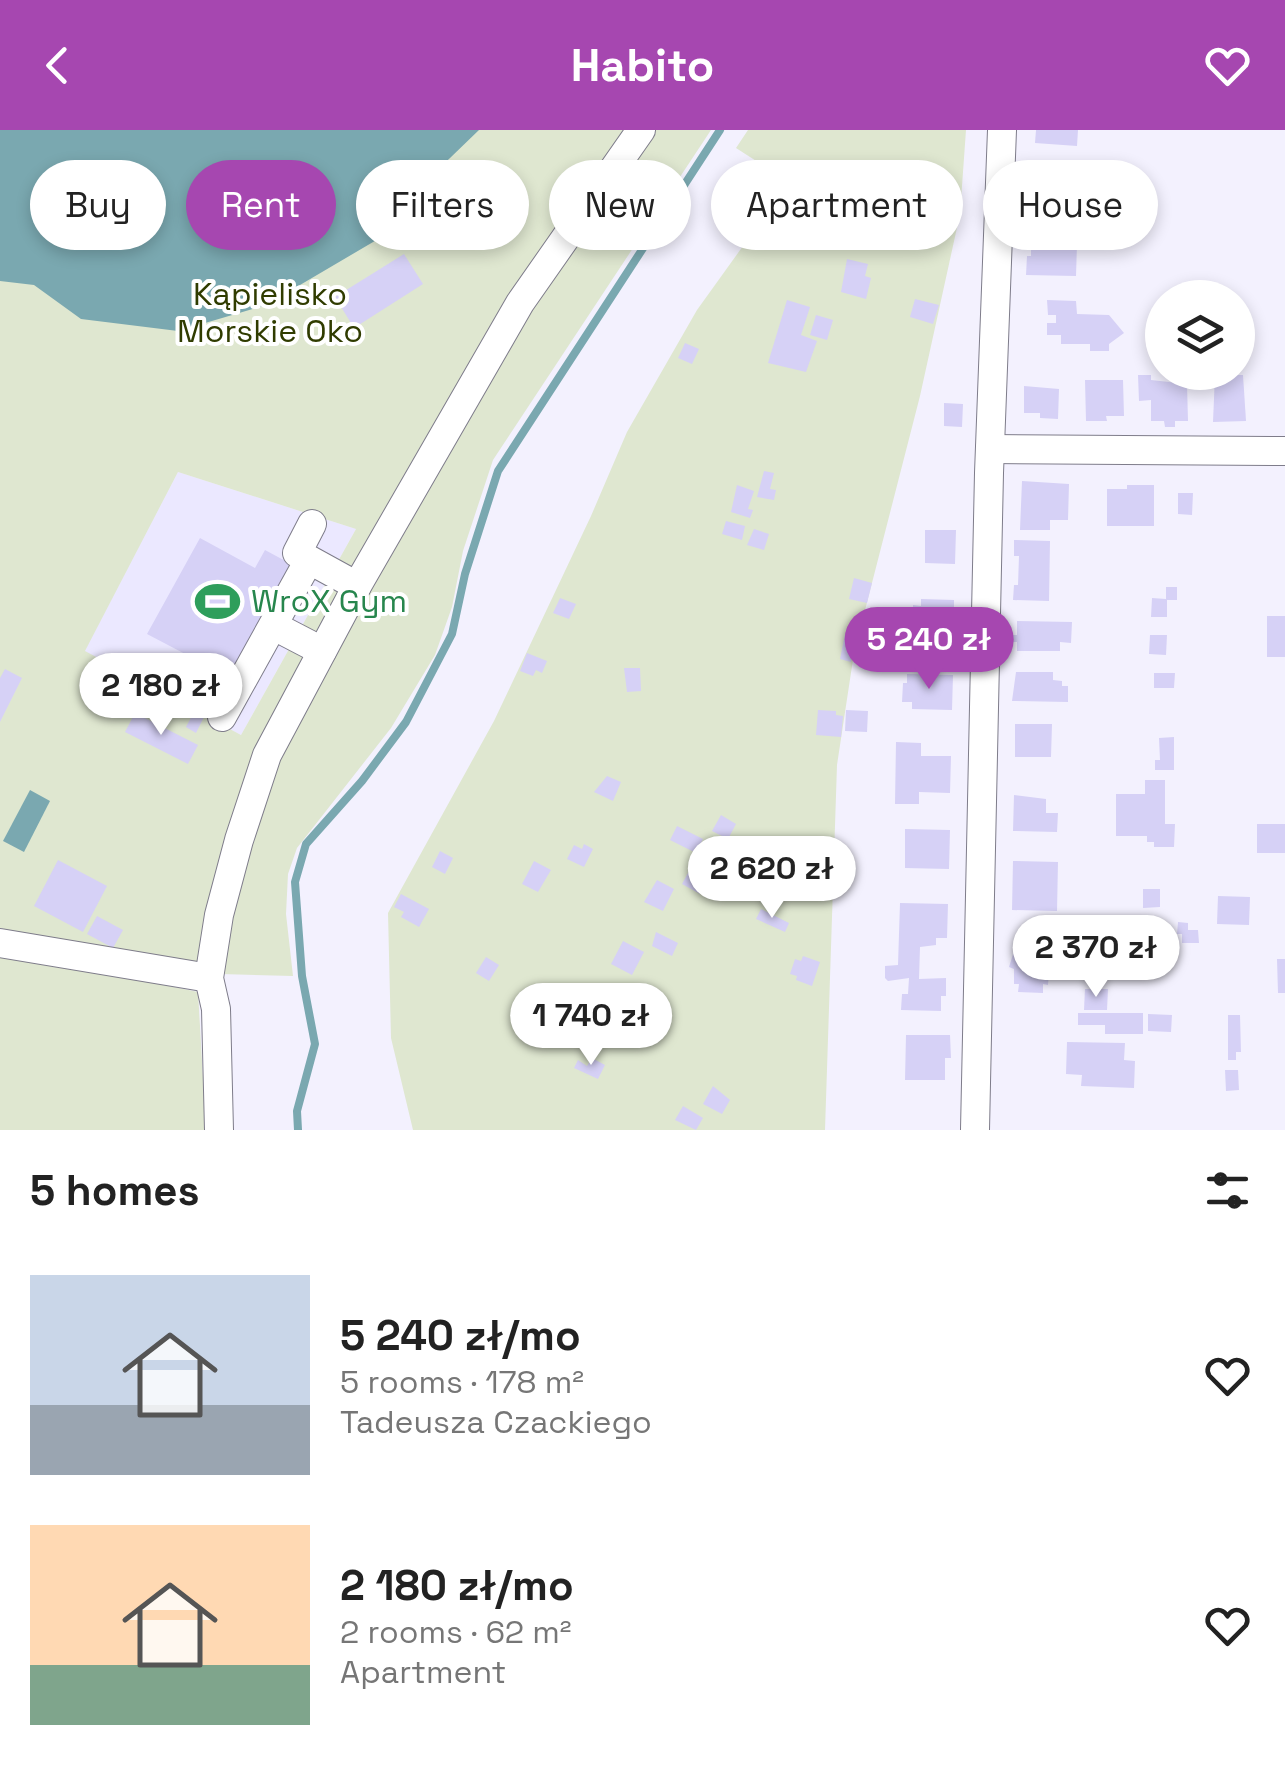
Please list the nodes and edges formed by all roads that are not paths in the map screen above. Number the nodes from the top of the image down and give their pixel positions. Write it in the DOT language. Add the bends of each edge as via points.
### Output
graph roads {
  1 [pos="641,130"];
  2 [pos="1002,130"];
  3 [pos="990,449"];
  4 [pos="1285,451"];
  5 [pos="312,524"];
  6 [pos="309,560"];
  7 [pos="352,594"];
  8 [pos="274,626"];
  9 [pos="322,651"];
  10 [pos="222,717"];
  11 [pos="0,943"];
  12 [pos="209,978"];
  13 [pos="219,1130"];
  14 [pos="975,1130"];
  1 -- 7 [label="street" via="520,303"];
  2 -- 3 [label="street"];
  3 -- 4 [label="street"];
  3 -- 14 [label="street"];
  5 -- 6 [label="street" via="297,553"];
  6 -- 7 [label="street"];
  6 -- 8 [label="street"];
  7 -- 9 [label="street"];
  8 -- 9 [label="street"];
  8 -- 10 [label="street"];
  9 -- 12 [label="street" via="268,755 238,840"];
  11 -- 12 [label="street"];
  12 -- 13 [label="street"];
}
